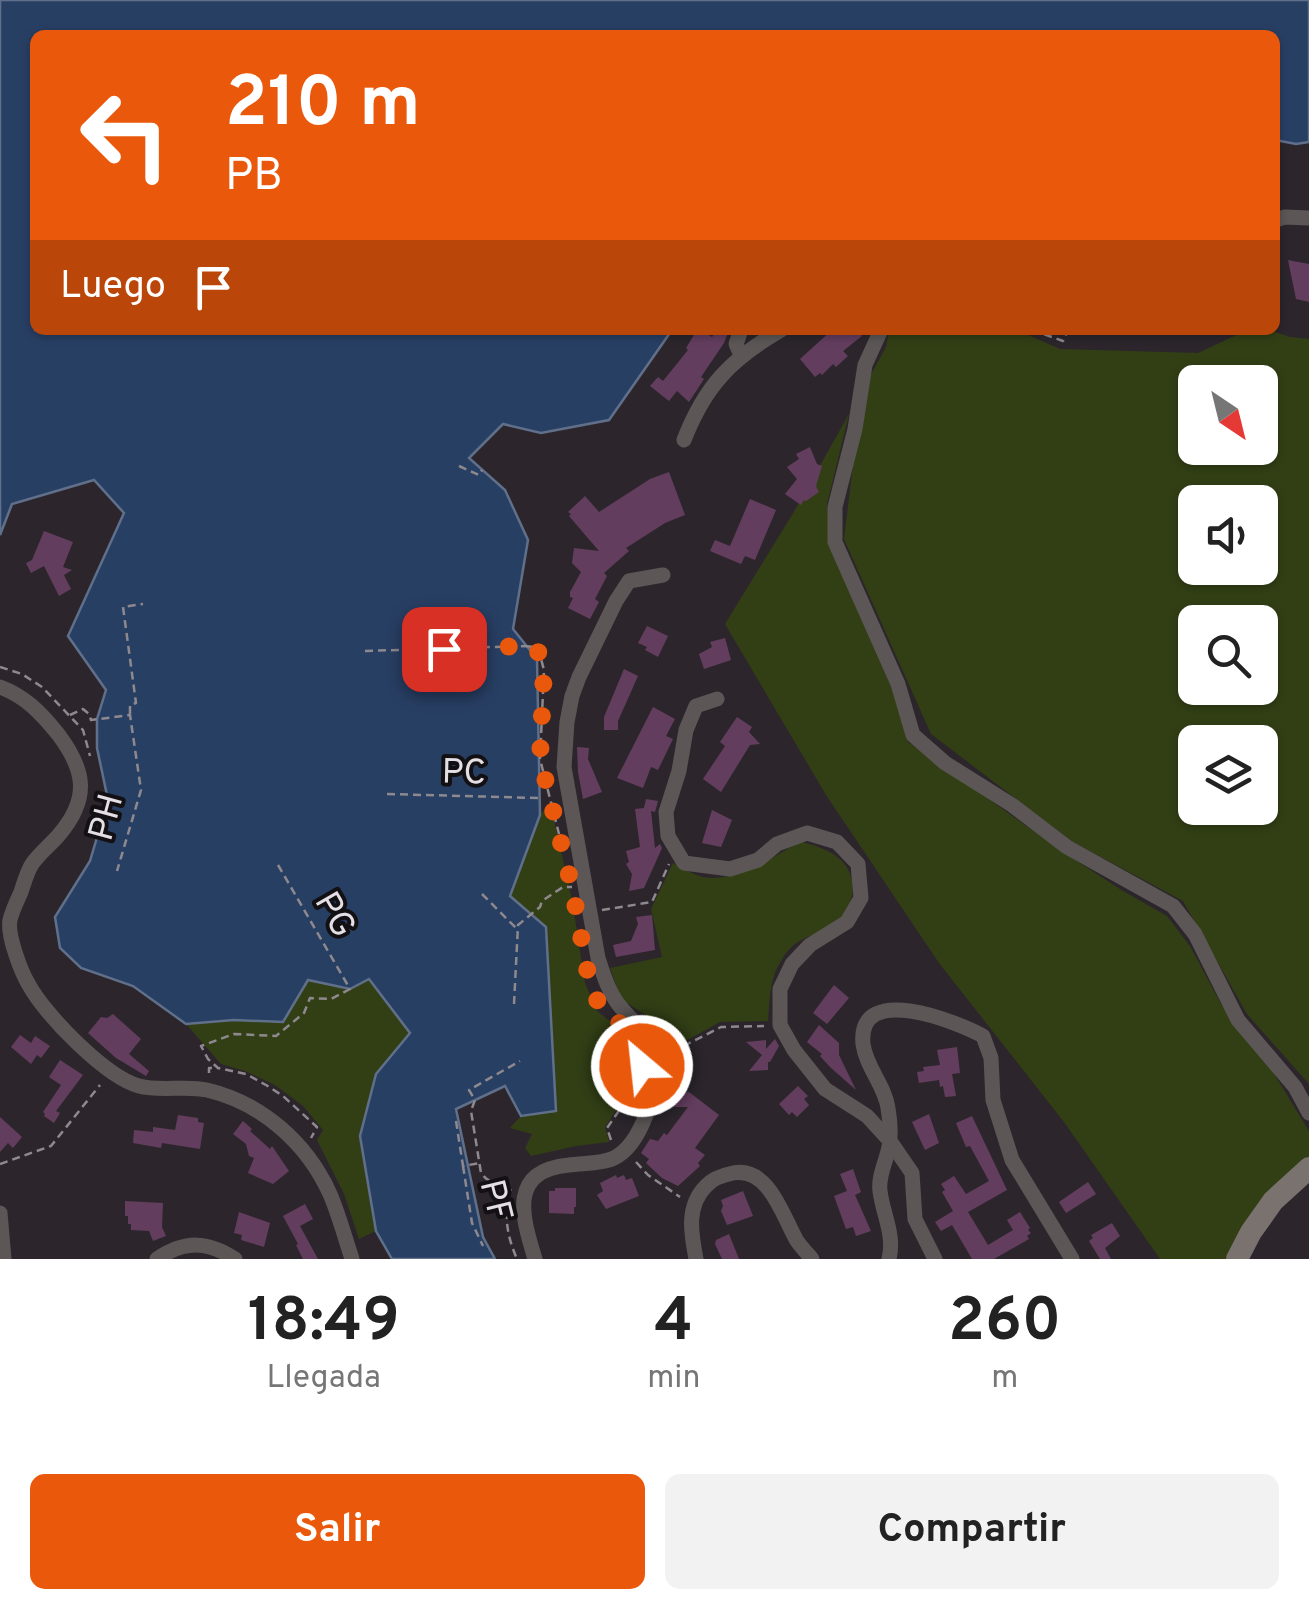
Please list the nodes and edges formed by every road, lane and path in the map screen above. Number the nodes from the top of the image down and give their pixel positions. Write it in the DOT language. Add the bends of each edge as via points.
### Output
graph roads {
  1 [pos="1309,218"];
  2 [pos="1280,219"];
  3 [pos="740,335"];
  4 [pos="773,335"];
  5 [pos="879,335"];
  6 [pos="741,356"];
  7 [pos="684,440"];
  8 [pos="458,466"];
  9 [pos="482,470"];
  10 [pos="662,575"];
  11 [pos="143,604"];
  12 [pos="365,651"];
  13 [pos="0,667"];
  14 [pos="0,687"];
  15 [pos="717,699"];
  16 [pos="70,715"];
  17 [pos="130,716"];
  18 [pos="91,762"];
  19 [pos="387,794"];
  20 [pos="550,796"];
  21 [pos="574,830"];
  22 [pos="676,849"];
  23 [pos="278,865"];
  24 [pos="116,871"];
  25 [pos="572,887"];
  26 [pos="482,894"];
  27 [pos="591,912"];
  28 [pos="518,930"];
  29 [pos="514,1004"];
  30 [pos="780,1025"];
  31 [pos="626,1029"];
  32 [pos="658,1059"];
  33 [pos="520,1061"];
  34 [pos="218,1068"];
  35 [pos="110,1072"];
  36 [pos="209,1077"];
  37 [pos="469,1090"];
  38 [pos="460,1093"];
  39 [pos="1309,1113"];
  40 [pos="456,1120"];
  41 [pos="311,1138"];
  42 [pos="890,1141"];
  43 [pos="618,1147"];
  44 [pos="480,1162"];
  45 [pos="0,1164"];
  46 [pos="465,1165"];
  47 [pos="1309,1168"];
  48 [pos="515,1180"];
  49 [pos="510,1191"];
  50 [pos="694,1204"];
  51 [pos="0,1213"];
  52 [pos="483,1246"];
  53 [pos="4,1259"];
  54 [pos="156,1259"];
  55 [pos="235,1259"];
  56 [pos="352,1259"];
  57 [pos="516,1259"];
  58 [pos="536,1259"];
  59 [pos="696,1259"];
  60 [pos="812,1259"];
  61 [pos="889,1259"];
  62 [pos="935,1259"];
  63 [pos="1072,1259"];
  64 [pos="1237,1259"];
  1 -- 2 [label="street"];
  3 -- 6 [label="street"];
  4 -- 6 [label="street"];
  5 -- 39 [label="street" via="834,507 836,542 913,735 1067,847 1173,906 1238,1020"];
  6 -- 7 [label="street" via="711,386"];
  8 -- 9 [label="path" via="479,475"];
  10 -- 21 [label="street" via="630,580 572,696 564,767"];
  11 -- 17 [label="path, PH" via="123,607 136,703"];
  12 -- 20 [label="path" via="535,647 544,670 540,758"];
  13 -- 16 [label="path" via="42,687"];
  14 -- 35 [label="street" via="44,716 68,748 82,788 62,832 31,865 9,923 22,972 35,997"];
  15 -- 22 [label="street" via="696,706 686,730 666,812"];
  16 -- 17 [label="path" via="83,709 91,720"];
  16 -- 18 [label="path"];
  17 -- 24 [label="path, PH" via="140,790"];
  19 -- 20 [label="path, PC"];
  20 -- 21 [label="path" via="560,835"];
  21 -- 27 [label="street"];
  22 -- 27 [label="path" via="652,902"];
  22 -- 30 [label="street" via="684,863 730,869 807,833 838,842 858,864 861,898 847,922 792,964 780,989"];
  23 -- 34 [label="path, PG" via="350,989 331,999 310,998 304,1013 276,1036 234,1034 200,1046"];
  25 -- 28 [label="path" via="542,900"];
  26 -- 28 [label="path"];
  27 -- 32 [label="street" via="607,984"];
  28 -- 29 [label="path"];
  30 -- 32 [label="path" via="721,1027"];
  30 -- 42 [label="street" via="825,1089 867,1116"];
  31 -- 43 [label="path" via="642,1066 607,1128"];
  32 -- 43 [label="street" via="656,1094 630,1146"];
  33 -- 37 [label="path"];
  34 -- 36 [label="path" via="208,1068"];
  34 -- 41 [label="path" via="246,1074 282,1096 317,1126"];
  35 -- 45 [label="path" via="51,1146"];
  35 -- 56 [label="street" via="143,1087 202,1088 232,1097 282,1128 325,1184"];
  37 -- 38 [label="path"];
  37 -- 44 [label="path"];
  40 -- 46 [label="path, PF"];
  42 -- 61 [label="street" via="880,1176"];
  42 -- 62 [label="street" via="912,1172 915,1218"];
  42 -- 63 [label="street" via="888,1103 863,1048 870,1020 904,1009 983,1036 1012,1160"];
  43 -- 50 [label="path"];
  43 -- 58 [label="street" via="614,1158 550,1167 533,1177 523,1212"];
  44 -- 46 [label="path"];
  44 -- 49 [label="path" via="485,1178"];
  46 -- 52 [label="path, PF" via="472,1223"];
  47 -- 64 [label="main road" via="1273,1200"];
  48 -- 49 [label="path"];
  49 -- 57 [label="path" via="508,1237"];
  50 -- 59 [label="street"];
  50 -- 60 [label="street" via="711,1181 744,1171 770,1192"];
  51 -- 53 [label="street"];
  54 -- 55 [label="street" via="202,1244"];
}
